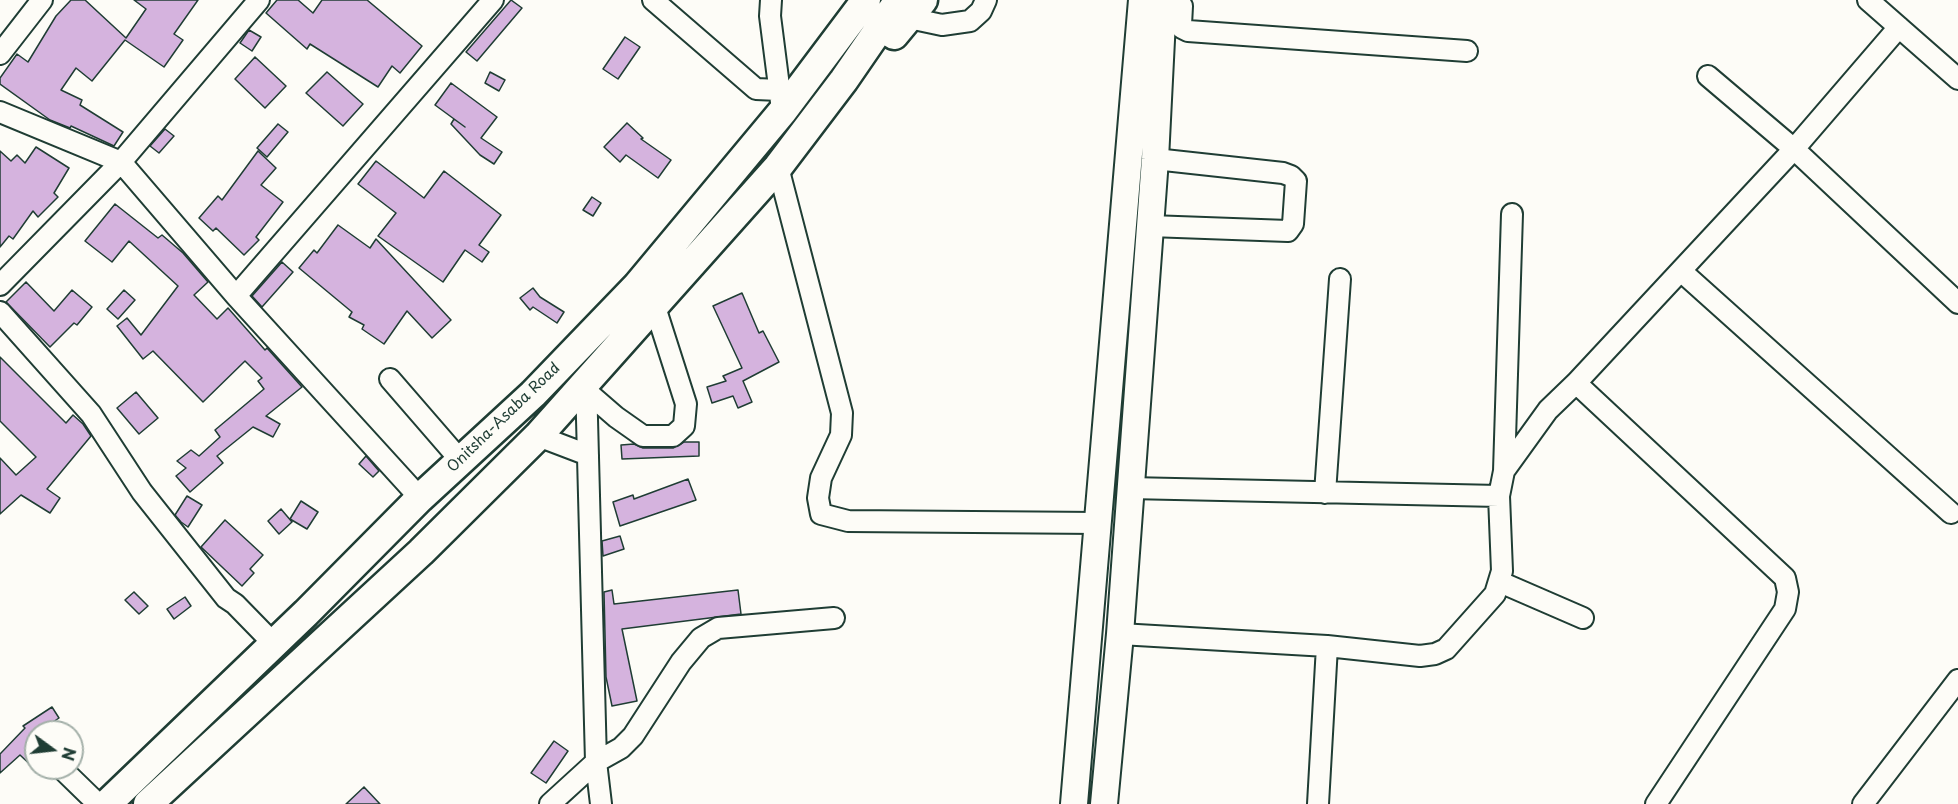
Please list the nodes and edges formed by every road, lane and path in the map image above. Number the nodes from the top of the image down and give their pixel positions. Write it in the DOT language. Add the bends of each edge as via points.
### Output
graph roads {
  1 [pos="42,0"];
  2 [pos="259,0"];
  3 [pos="493,0"];
  4 [pos="653,0"];
  5 [pos="771,0"];
  6 [pos="845,0"];
  7 [pos="866,0"];
  8 [pos="987,0"];
  9 [pos="1868,0"];
  10 [pos="1156,1"];
  11 [pos="910,6"];
  12 [pos="1899,27"];
  13 [pos="1467,51"];
  14 [pos="0,54"];
  15 [pos="810,75"];
  16 [pos="1708,76"];
  17 [pos="1958,79"];
  18 [pos="780,101"];
  19 [pos="0,112"];
  20 [pos="1794,149"];
  21 [pos="1155,159"];
  22 [pos="121,162"];
  23 [pos="778,167"];
  24 [pos="1512,214"];
  25 [pos="1150,226"];
  26 [pos="1681,271"];
  27 [pos="1340,279"];
  28 [pos="0,285"];
  29 [pos="236,296"];
  30 [pos="1958,303"];
  31 [pos="655,307"];
  32 [pos="0,312"];
  33 [pos="390,379"];
  34 [pos="1576,383"];
  35 [pos="586,386"];
  36 [pos="538,436"];
  37 [pos="588,455"];
  38 [pos="461,460"];
  39 [pos="1504,471"];
  40 [pos="1130,488"];
  41 [pos="1325,492"];
  42 [pos="1499,496"];
  43 [pos="420,498"];
  44 [pos="1952,513"];
  45 [pos="1098,523"];
  46 [pos="1500,582"];
  47 [pos="306,613"];
  48 [pos="834,618"];
  49 [pos="1583,618"];
  50 [pos="334,634"];
  51 [pos="1120,634"];
  52 [pos="274,644"];
  53 [pos="1327,646"];
  54 [pos="1956,686"];
  55 [pos="596,762"];
  56 [pos="74,780"];
  57 [pos="98,804"];
  58 [pos="107,804"];
  59 [pos="148,804"];
  60 [pos="550,804"];
  61 [pos="601,804"];
  62 [pos="1074,804"];
  63 [pos="1104,804"];
  64 [pos="1318,804"];
  65 [pos="1656,804"];
  66 [pos="1863,804"];
  1 -- 14 [label="street"];
  2 -- 22 [label="street"];
  3 -- 29 [label="street"];
  4 -- 18 [label="street" via="756,89"];
  5 -- 18 [label="street"];
  6 -- 15 [label="highway" via="815,52"];
  7 -- 15 [label="highway, Onitsha-Asaba Road"];
  8 -- 11 [label="street" via="970,21 942,25"];
  9 -- 12 [label="street"];
  10 -- 13 [label="street" via="1182,6 1181,25 1188,31"];
  10 -- 21 [label="main road"];
  10 -- 45 [label="main road"];
  11 -- 23 [label="highway" via="844,80"];
  12 -- 17 [label="street"];
  12 -- 20 [label="street"];
  15 -- 18 [label="highway, Onitsha-Asaba Road"];
  16 -- 20 [label="street"];
  18 -- 38 [label="highway, Onitsha-Asaba Road" via="637,285 533,394"];
  19 -- 22 [label="street"];
  20 -- 26 [label="street"];
  20 -- 30 [label="street"];
  21 -- 25 [label="main road"];
  21 -- 25 [label="street" via="1291,176 1296,181 1293,224 1288,231"];
  22 -- 28 [label="street"];
  22 -- 29 [label="street"];
  23 -- 31 [label="highway"];
  23 -- 45 [label="street" via="842,413 841,435 821,478 821,514 848,521"];
  24 -- 39 [label="street"];
  25 -- 40 [label="main road"];
  26 -- 34 [label="street"];
  26 -- 44 [label="street"];
  27 -- 41 [label="street"];
  29 -- 43 [label="street"];
  31 -- 35 [label="highway"];
  31 -- 35 [label="street" via="686,404 684,426 672,436 642,436 616,417"];
  32 -- 52 [label="street" via="91,414 142,492 226,598 236,603"];
  33 -- 38 [label="street"];
  34 -- 39 [label="street" via="1548,410"];
  34 -- 65 [label="street" via="1785,578 1788,592 1785,609"];
  35 -- 36 [label="highway"];
  35 -- 37 [label="street"];
  36 -- 37 [label="street"];
  36 -- 50 [label="highway"];
  37 -- 55 [label="street"];
  38 -- 43 [label="highway, Onitsha-Asaba Road"];
  39 -- 42 [label="street"];
  40 -- 41 [label="street"];
  40 -- 51 [label="main road"];
  41 -- 42 [label="street"];
  42 -- 46 [label="street"];
  43 -- 47 [label="highway, Onitsha-Asaba Road"];
  45 -- 62 [label="main road"];
  46 -- 49 [label="street"];
  46 -- 53 [label="street" via="1495,594 1446,649 1435,654 1420,656"];
  47 -- 50 [label="highway"];
  47 -- 52 [label="highway, Onitsha-Asaba Road"];
  48 -- 55 [label="street" via="718,628 701,638 633,736"];
  50 -- 59 [label="highway"];
  51 -- 53 [label="street"];
  51 -- 63 [label="main road"];
  52 -- 58 [label="highway, Onitsha-Asaba Road"];
  53 -- 64 [label="street"];
  54 -- 66 [label="street"];
  55 -- 60 [label="street"];
  55 -- 61 [label="street"];
  56 -- 57 [label="street"];
}
